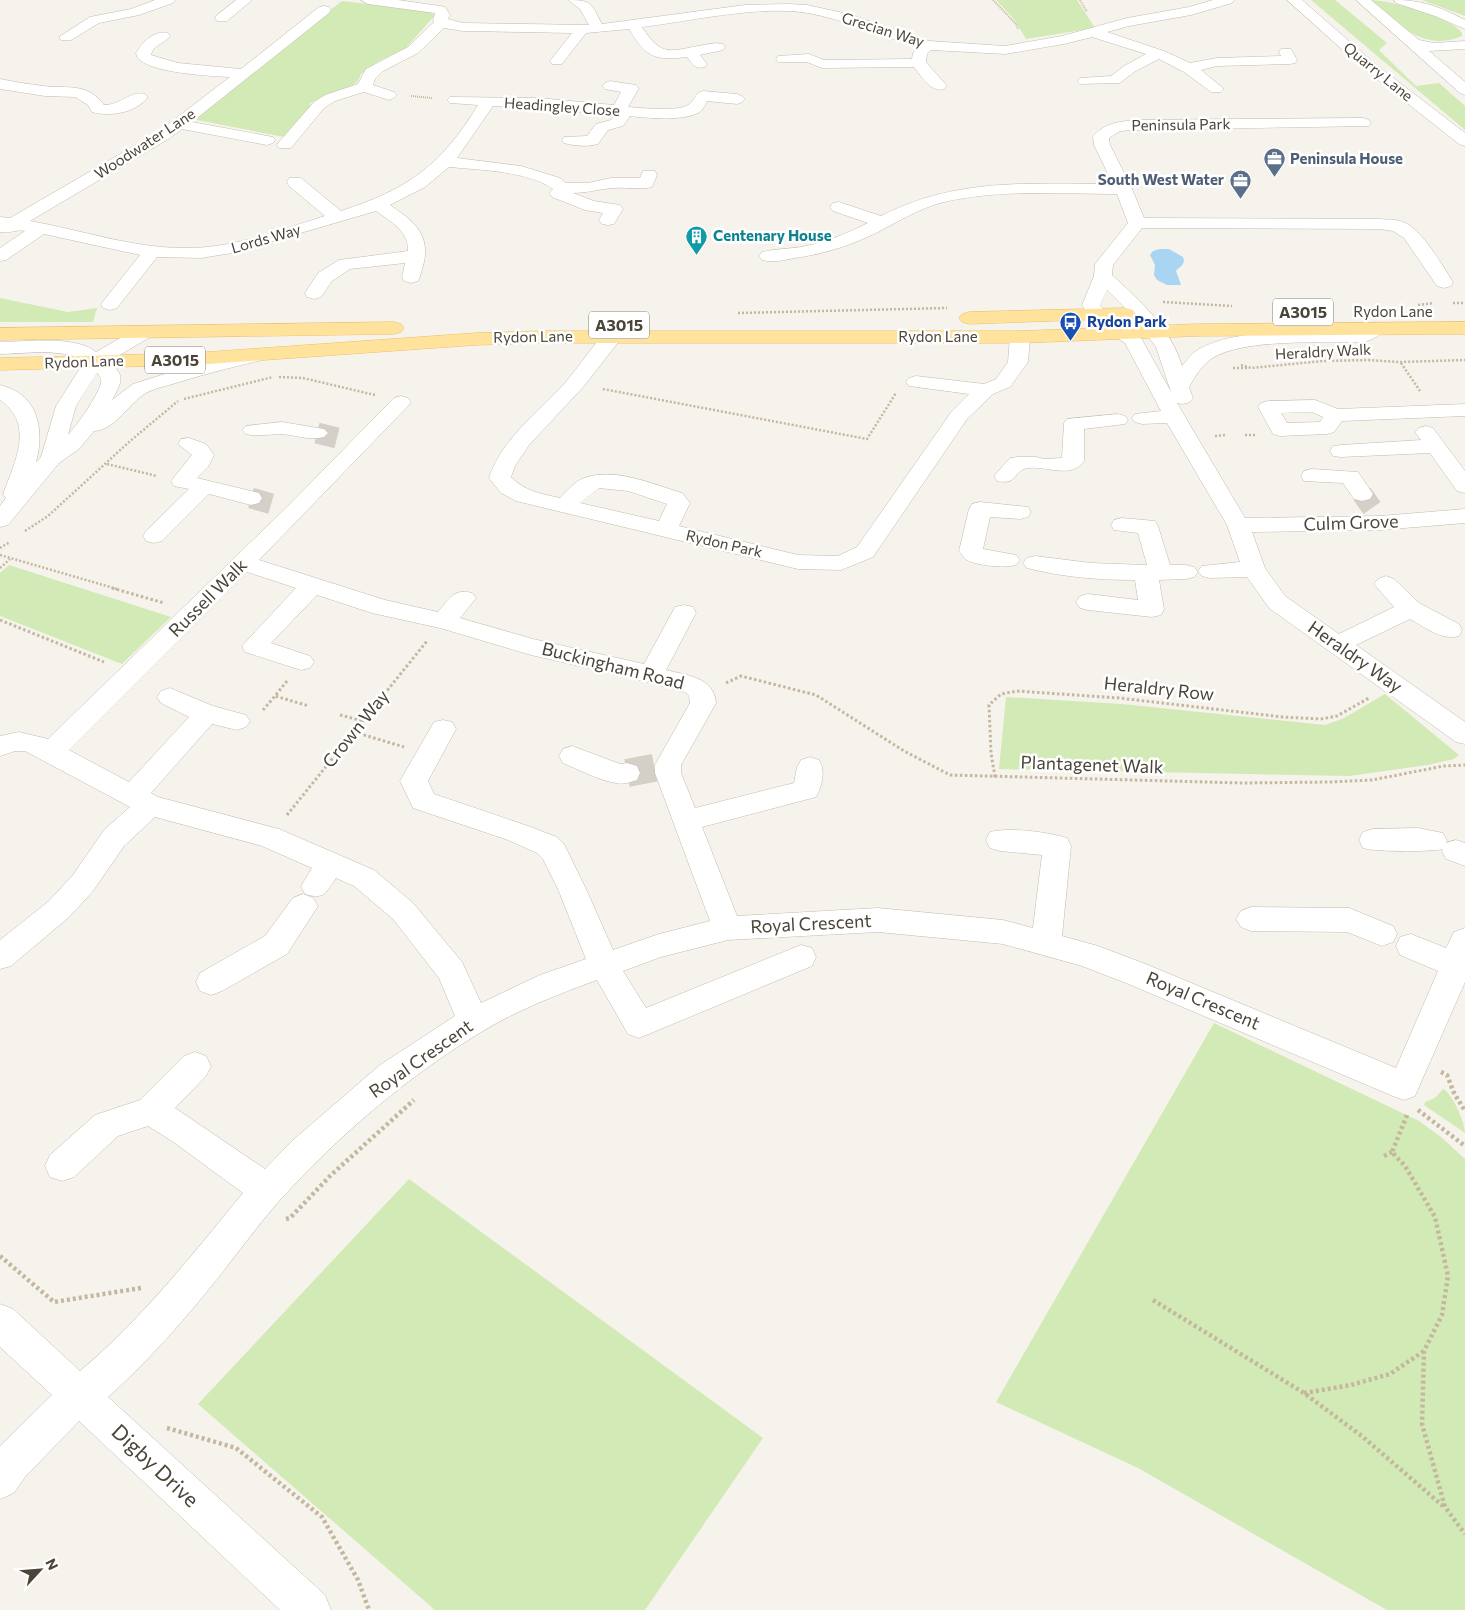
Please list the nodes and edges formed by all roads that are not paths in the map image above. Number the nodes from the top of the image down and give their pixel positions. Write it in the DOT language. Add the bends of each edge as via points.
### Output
graph roads {
  1 [pos="168,0"];
  2 [pos="245,0"];
  3 [pos="368,0"];
  4 [pos="575,0"];
  5 [pos="715,0"];
  6 [pos="1228,0"];
  7 [pos="1294,0"];
  8 [pos="1363,0"];
  9 [pos="1401,0"];
  10 [pos="414,3"];
  11 [pos="856,9"];
  12 [pos="324,10"];
  13 [pos="723,12"];
  14 [pos="843,17"];
  15 [pos="222,18"];
  16 [pos="286,23"];
  17 [pos="442,23"];
  18 [pos="305,25"];
  19 [pos="633,25"];
  20 [pos="1465,25"];
  21 [pos="582,29"];
  22 [pos="598,29"];
  23 [pos="1095,33"];
  24 [pos="163,36"];
  25 [pos="66,37"];
  26 [pos="1415,44"];
  27 [pos="928,45"];
  28 [pos="1465,45"];
  29 [pos="718,47"];
  30 [pos="1158,54"];
  31 [pos="783,59"];
  32 [pos="1290,59"];
  33 [pos="557,61"];
  34 [pos="918,63"];
  35 [pos="1189,68"];
  36 [pos="244,74"];
  37 [pos="3,78"];
  38 [pos="1085,81"];
  39 [pos="610,86"];
  40 [pos="939,86"];
  41 [pos="365,87"];
  42 [pos="1216,89"];
  43 [pos="1465,90"];
  44 [pos="389,94"];
  45 [pos="87,96"];
  46 [pos="140,97"];
  47 [pos="737,99"];
  48 [pos="455,100"];
  49 [pos="488,102"];
  50 [pos="72,105"];
  51 [pos="622,111"];
  52 [pos="1363,123"];
  53 [pos="179,124"];
  54 [pos="267,140"];
  55 [pos="570,140"];
  56 [pos="1465,141"];
  57 [pos="285,145"];
  58 [pos="444,161"];
  59 [pos="650,174"];
  60 [pos="295,182"];
  61 [pos="1124,189"];
  62 [pos="557,194"];
  63 [pos="377,204"];
  64 [pos="839,207"];
  65 [pos="338,218"];
  66 [pos="608,220"];
  67 [pos="881,222"];
  68 [pos="1137,223"];
  69 [pos="4,226"];
  70 [pos="40,229"];
  71 [pos="152,250"];
  72 [pos="0,256"];
  73 [pos="415,256"];
  74 [pos="768,256"];
  75 [pos="1103,276"];
  76 [pos="411,277"];
  77 [pos="1444,282"];
  78 [pos="314,292"];
  79 [pos="110,304"];
  80 [pos="1457,307"];
  81 [pos="1142,314"];
  82 [pos="1096,315"];
  83 [pos="1376,328"];
  84 [pos="1465,328"];
  85 [pos="1156,332"];
  86 [pos="144,333"];
  87 [pos="1128,333"];
  88 [pos="0,334"];
  89 [pos="613,336"];
  90 [pos="1020,337"];
  91 [pos="0,348"];
  92 [pos="255,356"];
  93 [pos="94,362"];
  94 [pos="0,364"];
  95 [pos="916,382"];
  96 [pos="1179,387"];
  97 [pos="0,390"];
  98 [pos="986,390"];
  99 [pos="401,402"];
  100 [pos="1465,410"];
  101 [pos="1422,412"];
  102 [pos="1335,415"];
  103 [pos="1174,417"];
  104 [pos="1142,418"];
  105 [pos="1118,420"];
  106 [pos="253,430"];
  107 [pos="83,432"];
  108 [pos="317,433"];
  109 [pos="338,438"];
  110 [pos="189,444"];
  111 [pos="361,444"];
  112 [pos="1435,446"];
  113 [pos="1341,451"];
  114 [pos="51,458"];
  115 [pos="1201,461"];
  116 [pos="1005,476"];
  117 [pos="1312,476"];
  118 [pos="195,484"];
  119 [pos="1465,486"];
  120 [pos="251,498"];
  121 [pos="272,504"];
  122 [pos="565,506"];
  123 [pos="1372,508"];
  124 [pos="297,510"];
  125 [pos="1020,512"];
  126 [pos="3,517"];
  127 [pos="1462,521"];
  128 [pos="1122,525"];
  129 [pos="1238,525"];
  130 [pos="666,530"];
  131 [pos="154,536"];
  132 [pos="1008,560"];
  133 [pos="1035,563"];
  134 [pos="243,564"];
  135 [pos="1254,569"];
  136 [pos="1210,571"];
  137 [pos="1186,572"];
  138 [pos="1154,573"];
  139 [pos="1386,584"];
  140 [pos="313,585"];
  141 [pos="464,598"];
  142 [pos="1088,602"];
  143 [pos="1410,609"];
  144 [pos="684,613"];
  145 [pos="443,620"];
  146 [pos="1450,630"];
  147 [pos="1336,645"];
  148 [pos="301,662"];
  149 [pos="651,674"];
  150 [pos="170,697"];
  151 [pos="206,714"];
  152 [pos="237,722"];
  153 [pos="443,729"];
  154 [pos="1465,735"];
  155 [pos="0,747"];
  156 [pos="51,752"];
  157 [pos="572,756"];
  158 [pos="810,767"];
  159 [pos="627,773"];
  160 [pos="141,800"];
  161 [pos="688,820"];
  162 [pos="1000,840"];
  163 [pos="1373,840"];
  164 [pos="1451,849"];
  165 [pos="316,885"];
  166 [pos="1251,919"];
  167 [pos="728,928"];
  168 [pos="1382,934"];
  169 [pos="1046,943"];
  170 [pos="1411,946"];
  171 [pos="0,957"];
  172 [pos="801,957"];
  173 [pos="604,966"];
  174 [pos="1459,967"];
  175 [pos="211,982"];
  176 [pos="473,1021"];
  177 [pos="195,1066"];
  178 [pos="151,1111"];
  179 [pos="62,1166"];
  180 [pos="266,1190"];
  181 [pos="0,1322"];
  182 [pos="80,1396"];
  183 [pos="0,1479"];
  184 [pos="310,1610"];
  1 -- 25 [label="street" via="134,12 95,20"];
  2 -- 15 [label="street"];
  3 -- 10 [label="street"];
  4 -- 22 [label="street" via="586,7"];
  5 -- 13 [label="street"];
  6 -- 23 [label="street, Grecian Way" via="1191,12 1127,22"];
  7 -- 56 [label="street, Quarry Lane" via="1369,66"];
  8 -- 26 [label="street"];
  9 -- 20 [label="street"];
  10 -- 17 [label="street" via="440,10"];
  11 -- 14 [label="street"];
  12 -- 18 [label="street, Woodwater Lane"];
  13 -- 14 [label="street, Grecian Way" via="789,8"];
  13 -- 19 [label="street, Grecian Way"];
  14 -- 27 [label="street, Grecian Way"];
  16 -- 18 [label="street"];
  17 -- 21 [label="street, Grecian Way" via="463,27"];
  17 -- 41 [label="street" via="410,52 370,73"];
  18 -- 36 [label="street, Woodwater Lane"];
  19 -- 22 [label="street, Grecian Way"];
  19 -- 29 [label="street" via="653,52 695,58"];
  21 -- 22 [label="street, Grecian Way"];
  21 -- 33 [label="street"];
  23 -- 27 [label="street, Grecian Way" via="997,50"];
  23 -- 30 [label="street"];
  24 -- 36 [label="street" via="147,46 143,53 151,62"];
  26 -- 28 [label="street" via="1434,47"];
  26 -- 43 [label="street"];
  27 -- 34 [label="street" via="920,53"];
  30 -- 35 [label="street"];
  30 -- 38 [label="street" via="1115,80"];
  31 -- 34 [label="street" via="809,58 822,64 872,68"];
  32 -- 35 [label="street" via="1217,62"];
  34 -- 40 [label="street"];
  35 -- 42 [label="street"];
  36 -- 53 [label="street, Woodwater Lane"];
  37 -- 45 [label="street" via="45,91 77,92"];
  39 -- 51 [label="street" via="631,88"];
  41 -- 44 [label="street"];
  41 -- 57 [label="street" via="330,98 319,105"];
  45 -- 46 [label="street" via="98,109 115,110"];
  45 -- 50 [label="street"];
  47 -- 51 [label="street, Headingley Close" via="704,96 695,108 670,113"];
  48 -- 49 [label="street, Headingley Close"];
  49 -- 51 [label="street, Headingley Close"];
  49 -- 58 [label="street, Lords Way" via="480,117"];
  51 -- 55 [label="street" via="617,123 602,127 592,142"];
  52 -- 61 [label="street, Peninsula Park" via="1120,126 1104,132 1101,137"];
  53 -- 54 [label="street"];
  53 -- 69 [label="street, Woodwater Lane" via="68,192"];
  58 -- 62 [label="street" via="521,171 554,182"];
  58 -- 63 [label="street, Lords Way" via="423,180"];
  59 -- 62 [label="street" via="646,183 611,183"];
  60 -- 65 [label="street"];
  61 -- 67 [label="street" via="970,192 920,204"];
  61 -- 68 [label="street, Peninsula Park"];
  62 -- 66 [label="street" via="591,206 614,209"];
  63 -- 65 [label="street, Lords Way"];
  63 -- 73 [label="street" via="412,233 417,247"];
  64 -- 67 [label="street"];
  65 -- 71 [label="street, Lords Way" via="234,249 187,254"];
  67 -- 74 [label="street" via="854,237 816,250"];
  68 -- 75 [label="street" via="1104,264"];
  68 -- 77 [label="street" via="1398,226 1410,234"];
  69 -- 70 [label="street, Lords Way"];
  70 -- 71 [label="street, Lords Way"];
  70 -- 72 [label="street"];
  71 -- 79 [label="street"];
  73 -- 76 [label="street"];
  73 -- 78 [label="street" via="345,264 325,277"];
  75 -- 81 [label="street"];
  75 -- 82 [label="street" via="1091,305"];
  80 -- 81 [label="main road, Rydon Lane / A3015"];
  81 -- 82 [label="main road, Rydon Lane / A3015"];
  81 -- 85 [label="street"];
  82 -- 86 [label="main road, Rydon Lane / A3015"];
  82 -- 87 [label="street, Rydon Lane"];
  83 -- 84 [label="main road, Rydon Lane / A3015"];
  83 -- 85 [label="main road, Rydon Lane / A3015"];
  83 -- 96 [label="street" via="1364,336 1230,344 1204,354"];
  85 -- 87 [label="main road, Rydon Lane / A3015"];
  85 -- 96 [label="street, Heraldry Way" via="1166,346"];
  86 -- 88 [label="main road, Rydon Lane / A3015"];
  86 -- 93 [label="street"];
  87 -- 90 [label="main road, Rydon Lane / A3015"];
  87 -- 103 [label="street, Heraldry Way"];
  89 -- 90 [label="main road, Rydon Lane / A3015"];
  89 -- 92 [label="main road, Rydon Lane / A3015" via="476,339"];
  89 -- 122 [label="street, Rydon Park" via="510,455 502,470 500,478 509,488 524,496"];
  90 -- 98 [label="street, Rydon Park" via="1018,362 1003,383"];
  91 -- 93 [label="street" via="71,348 86,353"];
  92 -- 93 [label="main road, Rydon Lane / A3015"];
  92 -- 107 [label="street" via="140,388 106,418"];
  93 -- 94 [label="main road, Rydon Lane / A3015"];
  93 -- 107 [label="street" via="106,368 112,376 111,383"];
  93 -- 114 [label="street" via="66,406"];
  95 -- 98 [label="street"];
  96 -- 115 [label="street, Heraldry Way" via="1197,437"];
  97 -- 126 [label="street" via="24,409 30,425 31,445"];
  98 -- 130 [label="street, Rydon Park" via="959,415 865,552 841,563 798,562"];
  99 -- 111 [label="street, Russell Walk"];
  100 -- 101 [label="street"];
  101 -- 102 [label="street"];
  101 -- 112 [label="street"];
  103 -- 104 [label="street"];
  103 -- 115 [label="street, Heraldry Way"];
  105 -- 116 [label="street" via="1074,423 1069,464 1018,463"];
  106 -- 108 [label="street" via="282,428"];
  107 -- 114 [label="street" via="64,451"];
  109 -- 111 [label="street"];
  110 -- 118 [label="street" via="203,455 182,481"];
  111 -- 124 [label="street, Russell Walk"];
  112 -- 113 [label="street"];
  112 -- 119 [label="street"];
  114 -- 126 [label="street"];
  115 -- 129 [label="street, Heraldry Way"];
  117 -- 123 [label="street" via="1350,477"];
  118 -- 120 [label="street"];
  118 -- 131 [label="street"];
  121 -- 124 [label="street"];
  122 -- 130 [label="street, Rydon Park"];
  122 -- 130 [label="street" via="582,488 594,482 610,481 674,498 679,503"];
  123 -- 127 [label="street, Culm Grove"];
  123 -- 129 [label="street, Culm Grove"];
  124 -- 134 [label="street, Russell Walk"];
  125 -- 132 [label="street" via="980,509 971,551 975,555"];
  128 -- 138 [label="street" via="1147,526"];
  129 -- 135 [label="street, Heraldry Way"];
  133 -- 138 [label="street" via="1061,569"];
  134 -- 140 [label="street, Buckingham Road"];
  134 -- 156 [label="street, Russell Walk"];
  135 -- 136 [label="street"];
  135 -- 147 [label="street, Heraldry Way" via="1277,602"];
  137 -- 138 [label="street"];
  138 -- 142 [label="street" via="1152,608"];
  139 -- 143 [label="street"];
  140 -- 145 [label="street, Buckingham Road" via="381,607"];
  140 -- 148 [label="street" via="254,646"];
  141 -- 145 [label="street"];
  143 -- 146 [label="street"];
  143 -- 147 [label="street"];
  144 -- 149 [label="street"];
  145 -- 149 [label="street, Buckingham Road" via="531,646"];
  147 -- 154 [label="street, Heraldry Way"];
  149 -- 161 [label="street, Buckingham Road" via="694,686 704,696 703,703 663,766"];
  150 -- 151 [label="street"];
  151 -- 152 [label="street"];
  151 -- 160 [label="street"];
  153 -- 173 [label="street" via="414,781 423,801 547,845 554,852 572,889"];
  155 -- 156 [label="street" via="22,740"];
  156 -- 160 [label="street"];
  157 -- 159 [label="street" via="618,774"];
  158 -- 161 [label="street" via="806,790"];
  160 -- 165 [label="street" via="269,837"];
  160 -- 171 [label="street" via="83,884 59,909"];
  161 -- 167 [label="street, Buckingham Road"];
  162 -- 169 [label="street" via="1057,846"];
  163 -- 164 [label="street" via="1418,839"];
  165 -- 175 [label="street" via="276,945"];
  165 -- 176 [label="street" via="364,878 403,911 451,971"];
  166 -- 168 [label="street" via="1350,920"];
  167 -- 169 [label="street, Royal Crescent" via="878,920 1003,932"];
  167 -- 173 [label="street, Royal Crescent" via="659,946"];
  169 -- 174 [label="street, Royal Crescent" via="1205,1001 1409,1097 1417,1056"];
  170 -- 174 [label="street"];
  172 -- 173 [label="street" via="639,1025"];
  173 -- 176 [label="street, Royal Crescent" via="551,984"];
  176 -- 180 [label="street, Royal Crescent" via="391,1075"];
  177 -- 178 [label="street"];
  178 -- 179 [label="street" via="107,1125"];
  178 -- 180 [label="street"];
  180 -- 182 [label="street, Royal Crescent" via="195,1279 124,1358"];
  181 -- 182 [label="street, Digby Drive"];
  182 -- 183 [label="street, Royal Crescent" via="38,1434"];
  182 -- 184 [label="street, Digby Drive" via="139,1432"];
}
